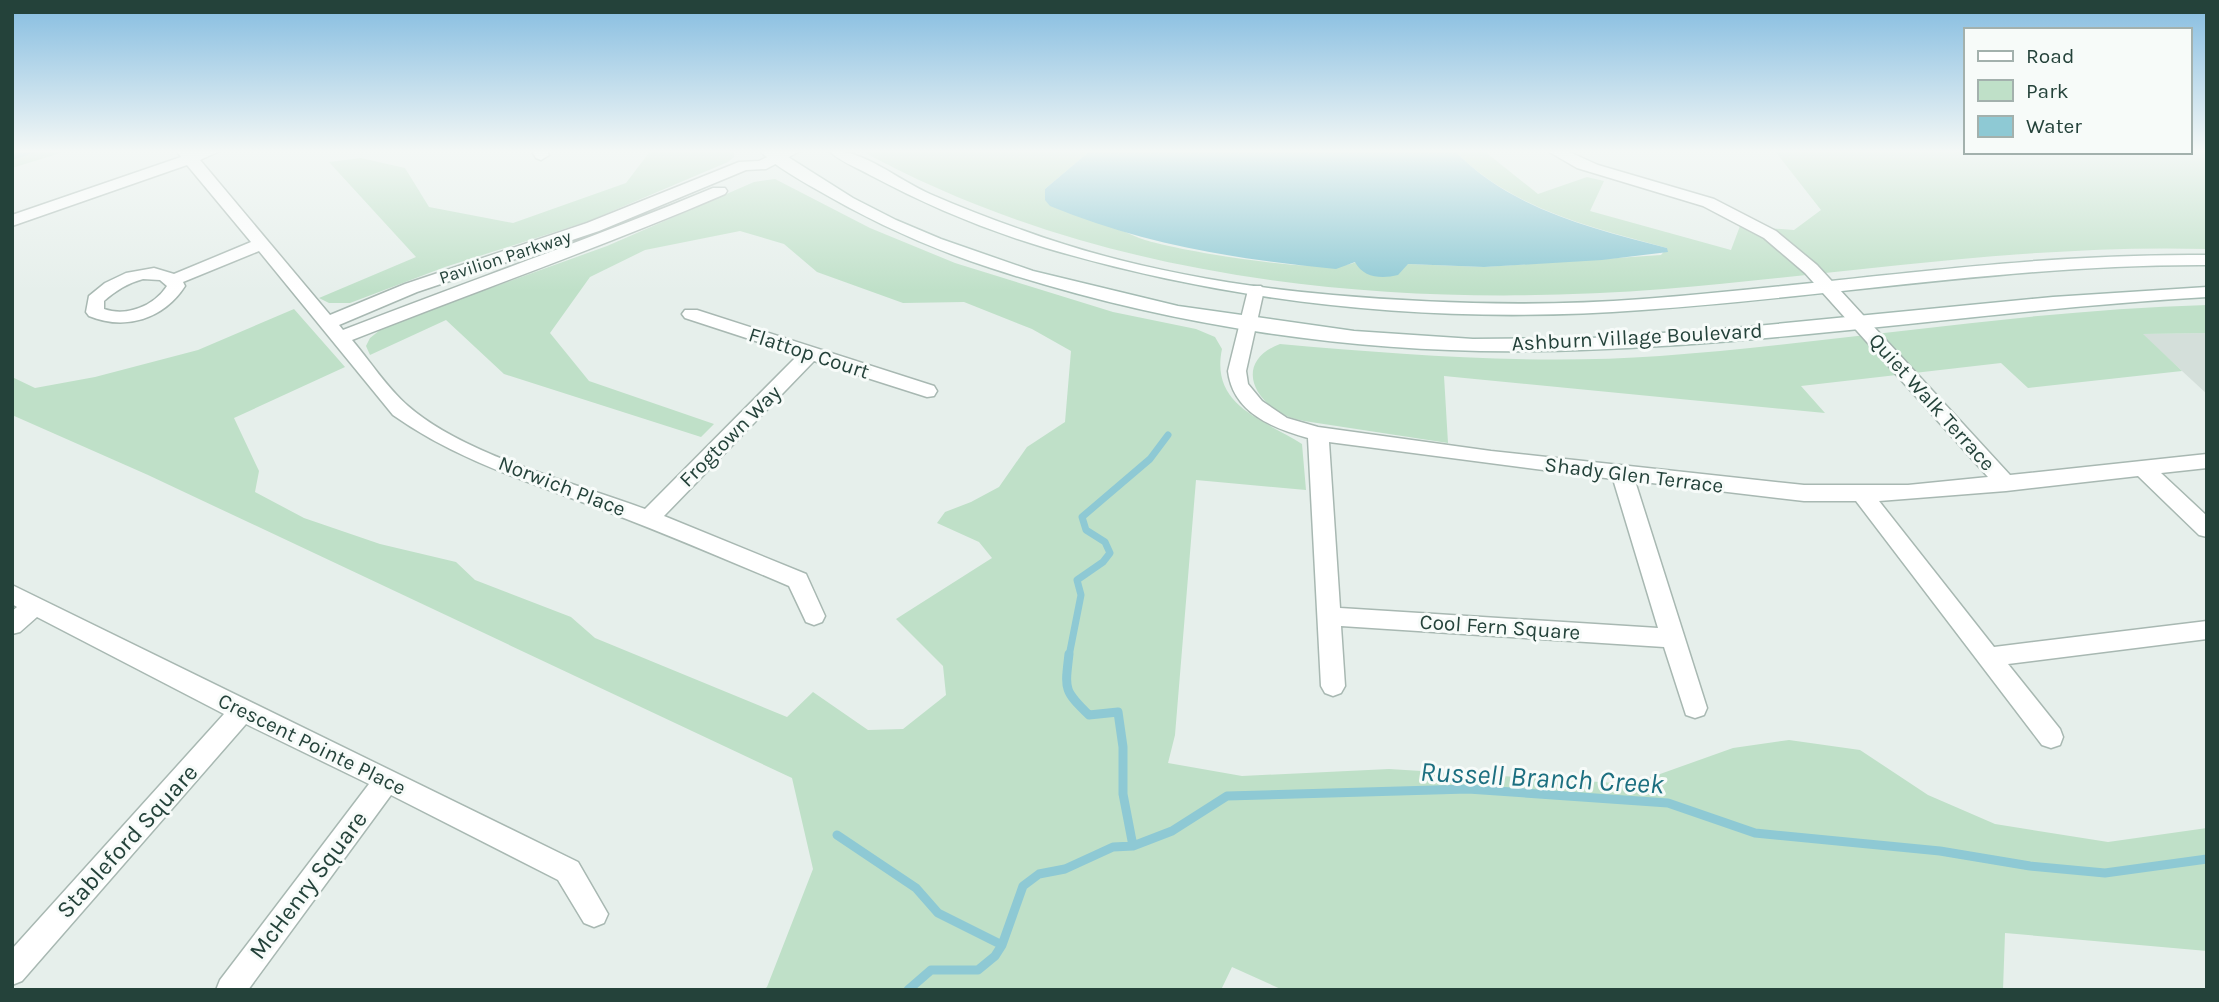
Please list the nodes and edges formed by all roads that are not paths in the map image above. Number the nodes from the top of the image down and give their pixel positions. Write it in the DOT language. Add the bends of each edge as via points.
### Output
graph roads {
  1 [pos="76,197"];
  2 [pos="222,197"];
  3 [pos="705,197"];
  4 [pos="841,197"];
  5 [pos="924,197"];
  6 [pos="1694,197"];
  7 [pos="12,221"];
  8 [pos="262,244"];
  9 [pos="2207,260"];
  10 [pos="174,280"];
  11 [pos="1828,287"];
  12 [pos="1255,290"];
  13 [pos="2207,292"];
  14 [pos="691,314"];
  15 [pos="1859,321"];
  16 [pos="1247,324"];
  17 [pos="334,330"];
  18 [pos="811,354"];
  19 [pos="928,391"];
  20 [pos="1318,434"];
  21 [pos="2207,461"];
  22 [pos="2143,468"];
  23 [pos="1622,474"];
  24 [pos="2006,484"];
  25 [pos="1863,495"];
  26 [pos="649,518"];
  27 [pos="2207,529"];
  28 [pos="23,600"];
  29 [pos="814,616"];
  30 [pos="1328,616"];
  31 [pos="12,625"];
  32 [pos="2207,629"];
  33 [pos="1673,638"];
  34 [pos="1988,657"];
  35 [pos="1333,686"];
  36 [pos="1695,708"];
  37 [pos="242,711"];
  38 [pos="2051,737"];
  39 [pos="387,780"];
  40 [pos="594,914"];
  41 [pos="12,971"];
  42 [pos="230,990"];
  1 -- 7 [label="street"];
  2 -- 8 [label="street, Norwich Place"];
  3 -- 17 [label="street, Pavilion Parkway" via="613,236"];
  4 -- 16 [label="street, Ashburn Village Boulevard" via="1007,268 1075,289"];
  5 -- 12 [label="street, Ashburn Village Boulevard" via="998,227 1104,259"];
  6 -- 11 [label="street, Quiet Walk Terrace" via="1741,215 1780,239"];
  8 -- 10 [label="street"];
  8 -- 17 [label="street, Norwich Place"];
  9 -- 11 [label="street, Ashburn Village Boulevard" via="2091,263"];
  11 -- 12 [label="street, Ashburn Village Boulevard" via="1524,310 1404,307"];
  11 -- 15 [label="street, Quiet Walk Terrace"];
  12 -- 16 [label="street, Shady Glen Terrace"];
  13 -- 15 [label="street, Ashburn Village Boulevard"];
  14 -- 18 [label="street, Flattop Court"];
  15 -- 16 [label="street, Ashburn Village Boulevard" via="1649,341 1540,345 1438,343"];
  15 -- 24 [label="street, Quiet Walk Terrace"];
  16 -- 20 [label="street, Shady Glen Terrace" via="1237,371 1239,385 1255,406 1273,419"];
  17 -- 26 [label="street, Norwich Place" via="400,410 424,429 456,446"];
  18 -- 19 [label="street, Flattop Court"];
  18 -- 26 [label="street, Frogtown Way"];
  20 -- 23 [label="street, Shady Glen Terrace"];
  20 -- 30 [label="street"];
  21 -- 22 [label="street, Shady Glen Terrace"];
  22 -- 24 [label="street, Shady Glen Terrace"];
  22 -- 27 [label="street"];
  23 -- 25 [label="street, Shady Glen Terrace" via="1760,490"];
  23 -- 33 [label="street"];
  24 -- 25 [label="street, Shady Glen Terrace"];
  25 -- 34 [label="street"];
  26 -- 29 [label="street, Norwich Place" via="798,580"];
  28 -- 31 [label="street"];
  28 -- 37 [label="street, Crescent Pointe Place"];
  30 -- 33 [label="street, Cool Fern Square"];
  30 -- 35 [label="street"];
  32 -- 34 [label="street"];
  33 -- 36 [label="street"];
  34 -- 38 [label="street"];
  37 -- 39 [label="street, Crescent Pointe Place"];
  37 -- 41 [label="street, Stableford Square"];
  39 -- 40 [label="street, Crescent Pointe Place" via="568,872"];
  39 -- 42 [label="street, McHenry Square"];
}
